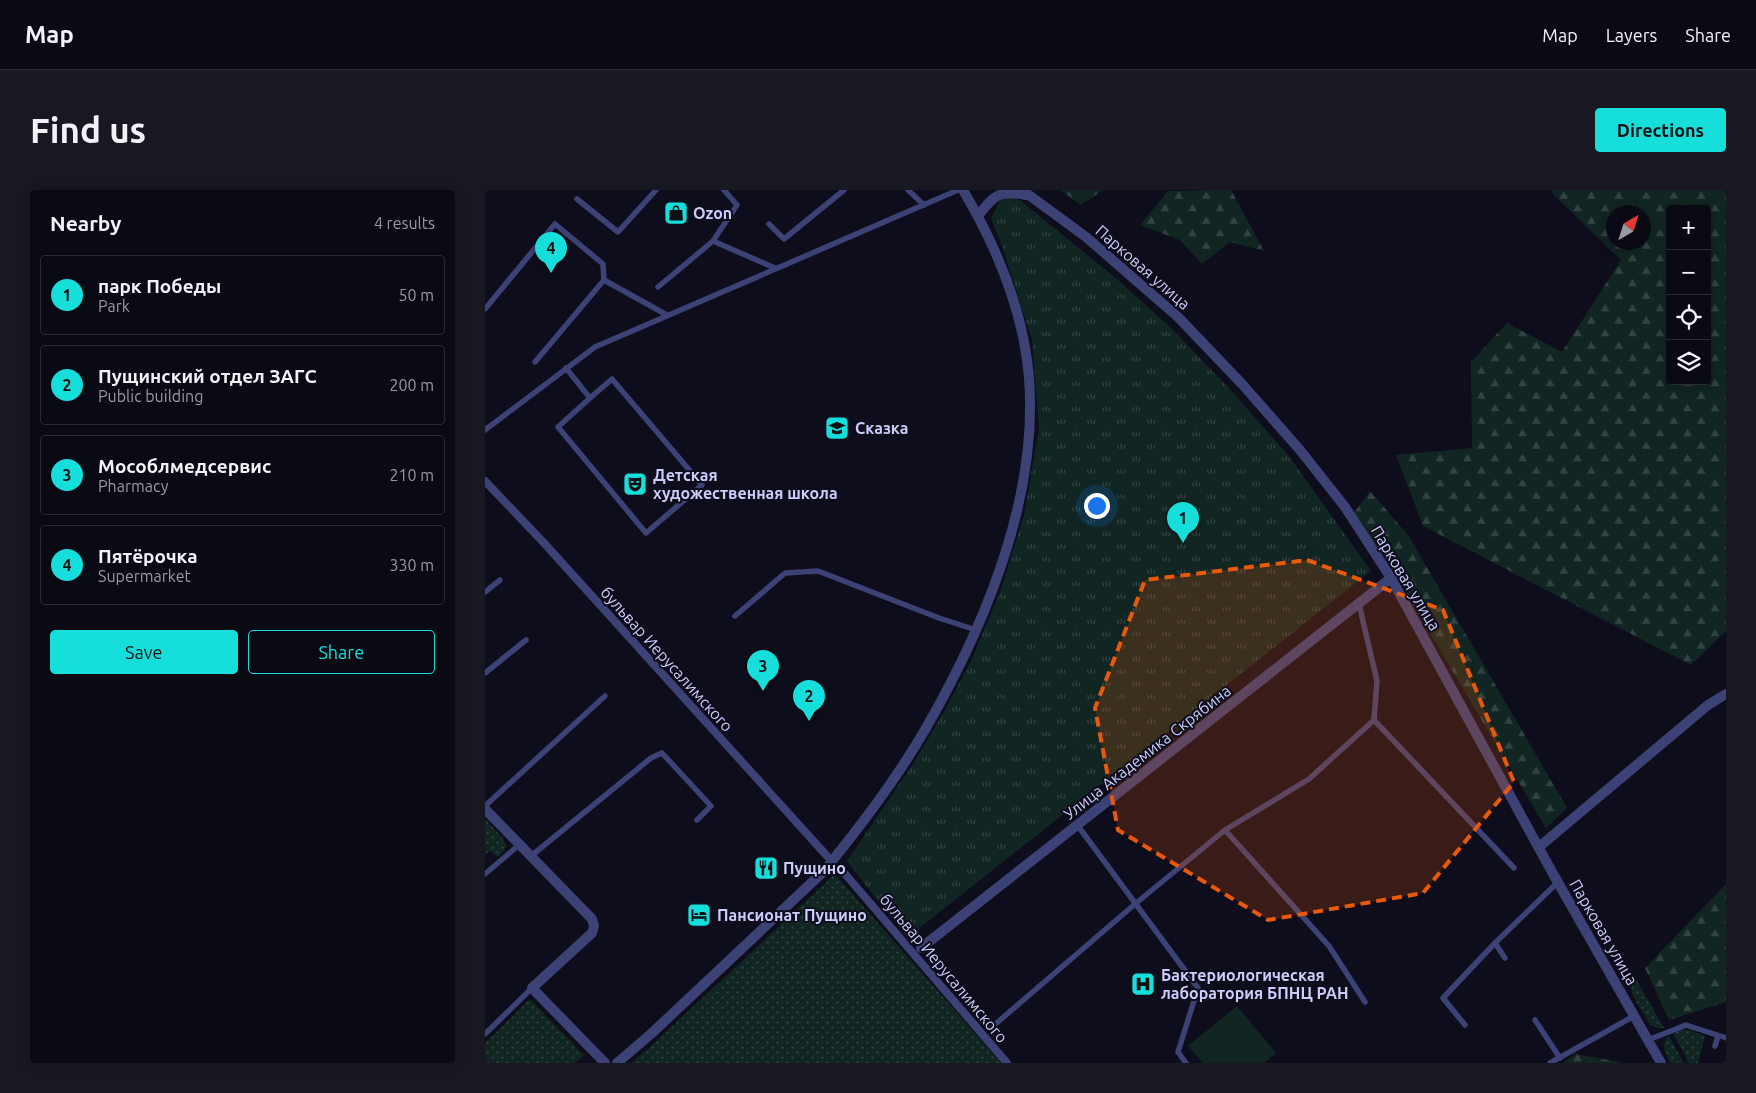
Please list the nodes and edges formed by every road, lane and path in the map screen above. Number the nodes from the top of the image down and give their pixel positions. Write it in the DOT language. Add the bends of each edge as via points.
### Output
graph roads {
  1 [pos="656,190"];
  2 [pos="724,190"];
  3 [pos="844,190"];
  4 [pos="908,190"];
  5 [pos="959,190"];
  6 [pos="963,190"];
  7 [pos="1026,193"];
  8 [pos="577,199"];
  9 [pos="924,205"];
  10 [pos="979,216"];
  11 [pos="769,224"];
  12 [pos="713,241"];
  13 [pos="775,268"];
  14 [pos="604,280"];
  15 [pos="658,287"];
  16 [pos="485,309"];
  17 [pos="667,315"];
  18 [pos="535,362"];
  19 [pos="567,368"];
  20 [pos="590,398"];
  21 [pos="485,430"];
  22 [pos="485,481"];
  23 [pos="1391,578"];
  24 [pos="500,580"];
  25 [pos="485,592"];
  26 [pos="1359,604"];
  27 [pos="735,616"];
  28 [pos="976,630"];
  29 [pos="526,640"];
  30 [pos="485,673"];
  31 [pos="1726,694"];
  32 [pos="605,696"];
  33 [pos="1374,720"];
  34 [pos="485,808"];
  35 [pos="697,820"];
  36 [pos="1078,826"];
  37 [pos="1225,830"];
  38 [pos="520,844"];
  39 [pos="1539,847"];
  40 [pos="531,856"];
  41 [pos="827,856"];
  42 [pos="840,868"];
  43 [pos="1514,868"];
  44 [pos="485,874"];
  45 [pos="1559,882"];
  46 [pos="1135,904"];
  47 [pos="1495,943"];
  48 [pos="921,948"];
  49 [pos="1505,958"];
  50 [pos="532,988"];
  51 [pos="1365,1002"];
  52 [pos="1634,1016"];
  53 [pos="1535,1020"];
  54 [pos="1465,1026"];
  55 [pos="992,1027"];
  56 [pos="485,1034"];
  57 [pos="1718,1036"];
  58 [pos="1726,1038"];
  59 [pos="1648,1040"];
  60 [pos="1715,1046"];
  61 [pos="1560,1058"];
  62 [pos="605,1063"];
  63 [pos="617,1063"];
  64 [pos="1007,1063"];
  65 [pos="1186,1063"];
  66 [pos="1550,1063"];
  67 [pos="1661,1063"];
  1 -- 8 [label="lane" via="619,232"];
  2 -- 12 [label="lane" via="737,205"];
  3 -- 11 [label="lane" via="783,239"];
  4 -- 9 [label="lane"];
  5 -- 9 [label="lane"];
  6 -- 10 [label="street"];
  7 -- 10 [label="street" via="1001,192 990,200"];
  7 -- 23 [label="street, Парковая улица" via="1086,237 1178,317 1242,384 1345,507"];
  9 -- 13 [label="lane"];
  10 -- 28 [label="street" via="1004,271 1017,312 1025,349 1029,435 1014,524"];
  12 -- 13 [label="lane"];
  12 -- 15 [label="lane"];
  13 -- 17 [label="lane"];
  14 -- 16 [label="lane" via="603,264 555,224"];
  14 -- 17 [label="lane"];
  14 -- 18 [label="lane"];
  17 -- 19 [label="lane" via="595,347"];
  19 -- 20 [label="lane"];
  19 -- 21 [label="lane"];
  20 -- 20 [label="lane" via="612,379 702,485 646,533 558,427"];
  22 -- 41 [label="street, бульвар Иерусалимского" via="545,543"];
  23 -- 26 [label="street, Улица Академика Скрябина"];
  23 -- 39 [label="street, Парковая улица"];
  24 -- 25 [label="lane"];
  26 -- 33 [label="lane" via="1377,681"];
  26 -- 36 [label="street, Улица Академика Скрябина"];
  27 -- 28 [label="lane" via="785,573 818,571"];
  28 -- 63 [label="street" via="925,730 890,784 828,867"];
  29 -- 30 [label="lane"];
  31 -- 39 [label="street" via="1708,705"];
  32 -- 34 [label="lane"];
  33 -- 37 [label="lane" via="1309,779"];
  33 -- 43 [label="lane"];
  34 -- 38 [label="street"];
  35 -- 40 [label="lane" via="711,806 662,753 651,758"];
  36 -- 46 [label="lane"];
  36 -- 48 [label="street, Улица Академика Скрябина"];
  37 -- 46 [label="lane"];
  37 -- 51 [label="lane" via="1329,946"];
  38 -- 40 [label="street"];
  38 -- 44 [label="lane"];
  39 -- 45 [label="street, Парковая улица"];
  40 -- 50 [label="street" via="592,919 594,926 592,933"];
  42 -- 64 [label="street, бульвар Иерусалимского"];
  45 -- 47 [label="lane"];
  45 -- 52 [label="street, Парковая улица"];
  46 -- 55 [label="lane"];
  46 -- 65 [label="lane" via="1198,988 1177,1052"];
  47 -- 49 [label="lane"];
  47 -- 54 [label="lane" via="1443,998"];
  50 -- 56 [label="lane"];
  50 -- 62 [label="street"];
  52 -- 59 [label="street, Парковая улица"];
  52 -- 61 [label="lane"];
  53 -- 61 [label="lane"];
  57 -- 58 [label="lane"];
  57 -- 59 [label="lane" via="1686,1025"];
  57 -- 60 [label="lane"];
  59 -- 67 [label="street, Парковая улица"];
  61 -- 66 [label="lane"];
}
